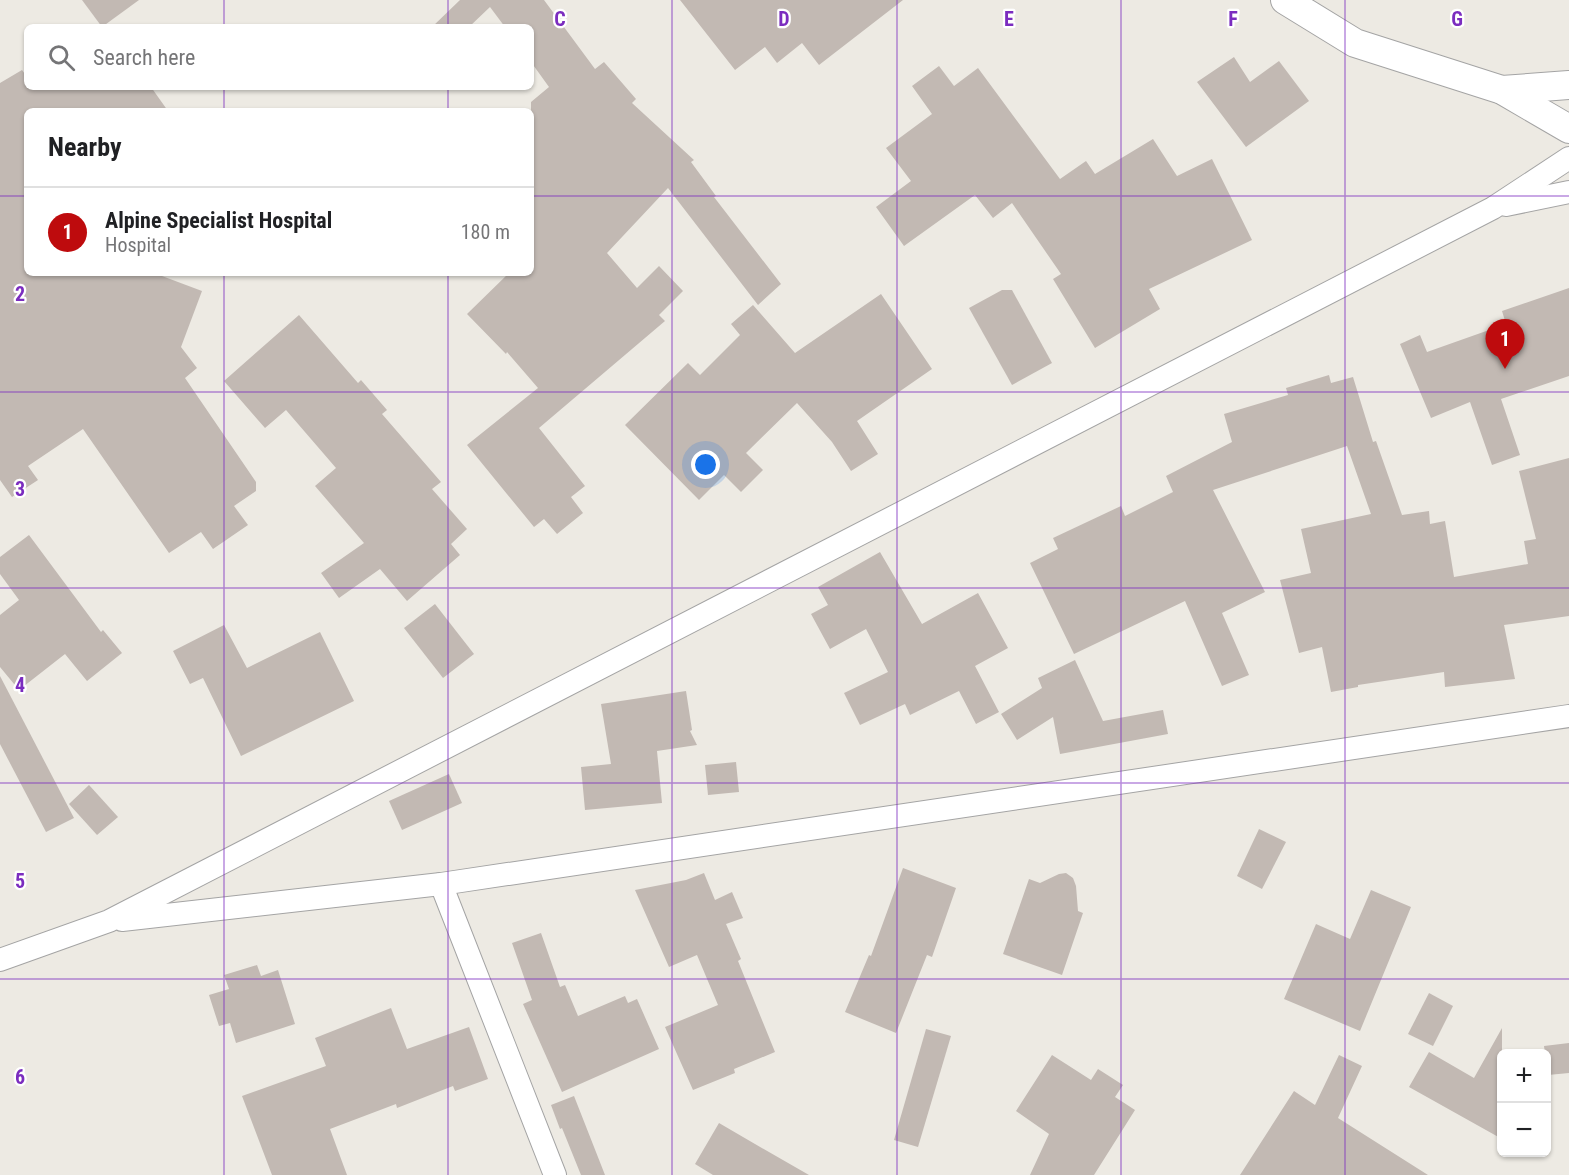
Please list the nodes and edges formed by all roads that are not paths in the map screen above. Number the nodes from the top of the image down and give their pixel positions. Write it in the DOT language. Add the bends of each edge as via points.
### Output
graph roads {
  1 [pos="1285,0"];
  2 [pos="1569,86"];
  3 [pos="1502,90"];
  4 [pos="1569,129"];
  5 [pos="1569,158"];
  6 [pos="1569,192"];
  7 [pos="1493,208"];
  8 [pos="1569,716"];
  9 [pos="441,884"];
  10 [pos="109,921"];
  11 [pos="0,960"];
  12 [pos="555,1175"];
  1 -- 3 [label="street" via="1355,43"];
  2 -- 3 [label="street"];
  3 -- 4 [label="street"];
  5 -- 7 [label="street"];
  6 -- 7 [label="street"];
  7 -- 10 [label="street"];
  8 -- 9 [label="street"];
  9 -- 10 [label="street"];
  9 -- 12 [label="street"];
  10 -- 11 [label="street"];
}
